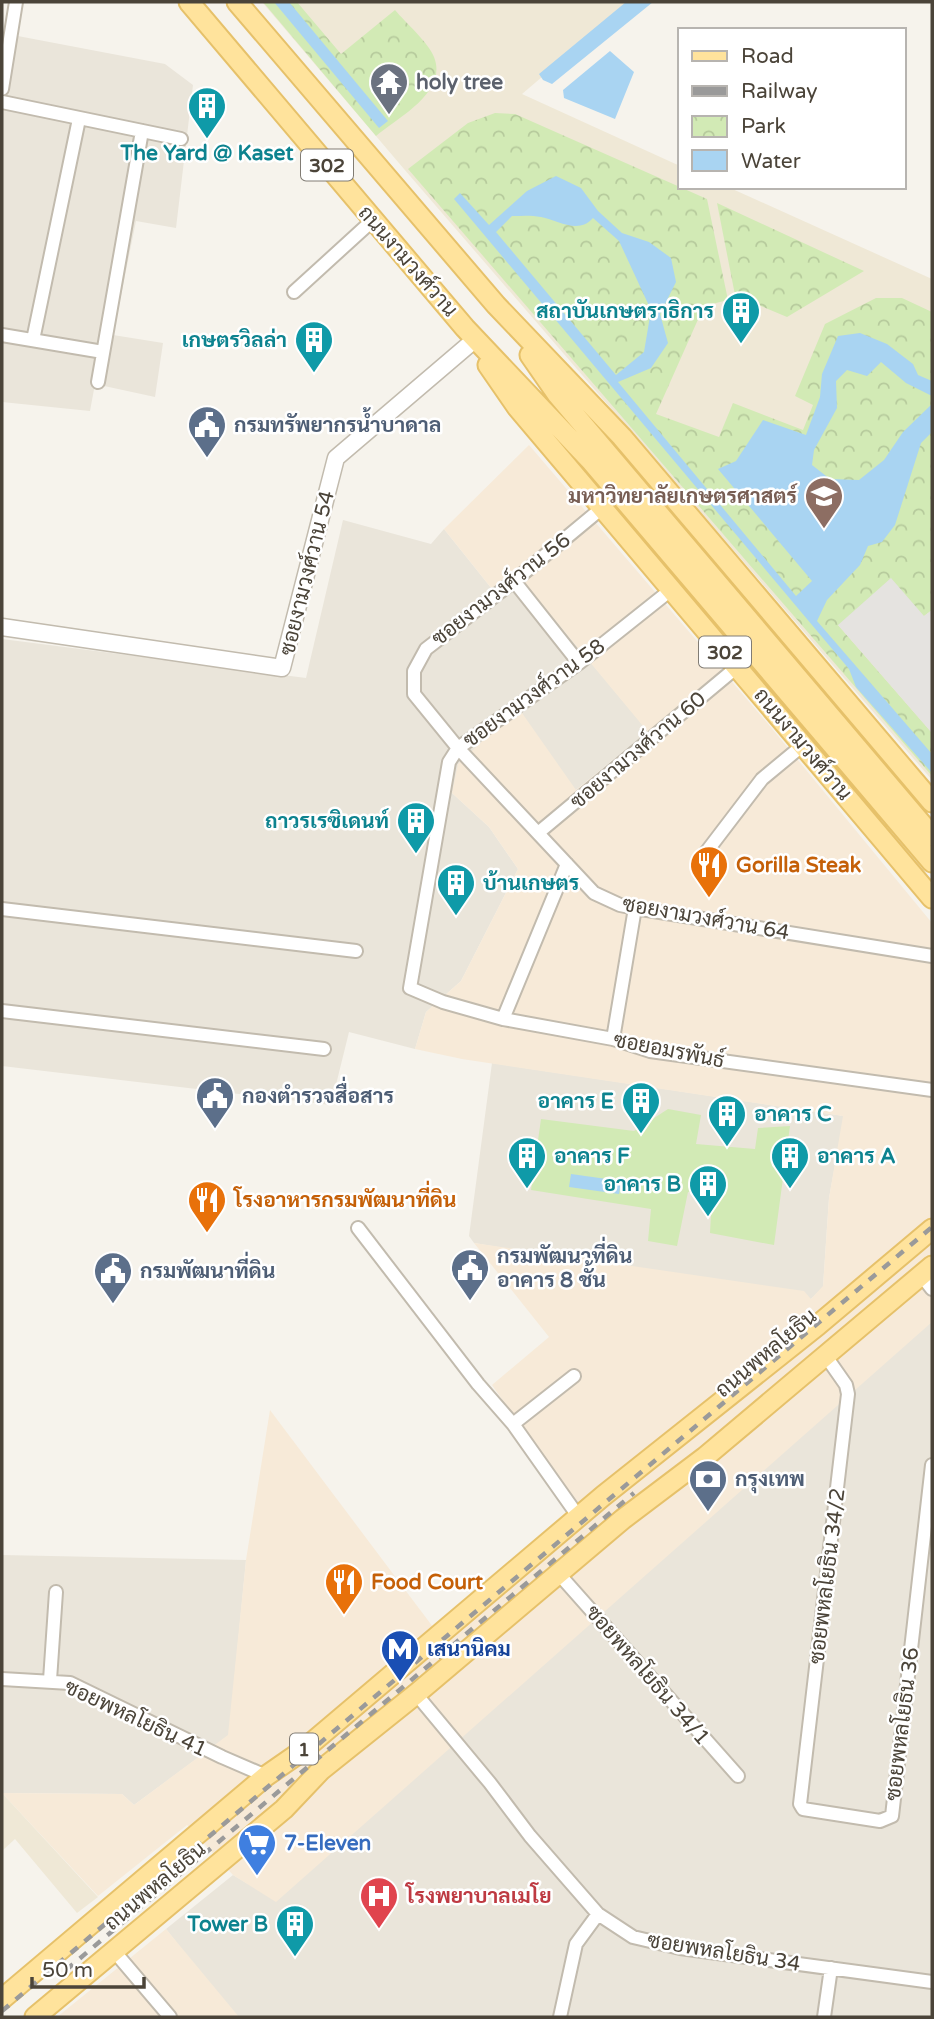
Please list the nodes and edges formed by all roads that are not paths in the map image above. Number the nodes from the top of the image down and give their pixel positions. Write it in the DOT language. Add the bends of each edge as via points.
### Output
graph roads {
  1 [pos="16,2"];
  2 [pos="189,2"];
  3 [pos="237,2"];
  4 [pos="2,89"];
  5 [pos="2,102"];
  6 [pos="79,119"];
  7 [pos="142,131"];
  8 [pos="181,139"];
  9 [pos="373,220"];
  10 [pos="294,292"];
  11 [pos="496,305"];
  12 [pos="2,335"];
  13 [pos="469,335"];
  14 [pos="33,340"];
  15 [pos="103,352"];
  16 [pos="98,382"];
  17 [pos="602,508"];
  18 [pos="514,581"];
  19 [pos="672,589"];
  20 [pos="2,627"];
  21 [pos="579,663"];
  22 [pos="737,667"];
  23 [pos="803,745"];
  24 [pos="458,748"];
  25 [pos="932,802"];
  26 [pos="538,833"];
  27 [pos="932,836"];
  28 [pos="701,859"];
  29 [pos="932,862"];
  30 [pos="567,864"];
  31 [pos="932,898"];
  32 [pos="635,908"];
  33 [pos="2,909"];
  34 [pos="356,951"];
  35 [pos="932,956"];
  36 [pos="410,988"];
  37 [pos="2,1011"];
  38 [pos="503,1019"];
  39 [pos="613,1039"];
  40 [pos="324,1049"];
  41 [pos="932,1090"];
  42 [pos="932,1214"];
  43 [pos="358,1228"];
  44 [pos="932,1229"];
  45 [pos="932,1251"];
  46 [pos="929,1277"];
  47 [pos="825,1356"];
  48 [pos="574,1376"];
  49 [pos="513,1424"];
  50 [pos="932,1465"];
  51 [pos="603,1496"];
  52 [pos="578,1516"];
  53 [pos="623,1519"];
  54 [pos="558,1573"];
  55 [pos="56,1592"];
  56 [pos="2,1679"];
  57 [pos="50,1680"];
  58 [pos="416,1694"];
  59 [pos="302,1751"];
  60 [pos="321,1770"];
  61 [pos="266,1776"];
  62 [pos="737,1776"];
  63 [pos="892,1816"];
  64 [pos="143,1905"];
  65 [pos="598,1914"];
  66 [pos="114,1951"];
  67 [pos="831,1968"];
  68 [pos="932,1982"];
  69 [pos="2,1999"];
  70 [pos="2,2014"];
  71 [pos="20,2017"];
  72 [pos="35,2017"];
  73 [pos="170,2017"];
  74 [pos="560,2017"];
  75 [pos="824,2017"];
  1 -- 4 [label="street"];
  2 -- 9 [label="main road, ถนนงามวงศ์วาน / 302"];
  3 -- 11 [label="main road, ถนนงามวงศ์วาน / 302"];
  5 -- 6 [label="street"];
  6 -- 7 [label="street"];
  6 -- 14 [label="street"];
  7 -- 8 [label="street"];
  7 -- 15 [label="street"];
  9 -- 10 [label="street"];
  9 -- 13 [label="main road, ถนนงามวงศ์วาน / 302"];
  11 -- 25 [label="main road, ถนนงามวงศ์วาน / 302" via="622,437"];
  11 -- 27 [label="main road, ถนนงามวงศ์วาน / 302" via="558,394"];
  12 -- 14 [label="street"];
  13 -- 17 [label="main road, ถนนงามวงศ์วาน / 302" via="517,407"];
  13 -- 20 [label="street, ซอยงามวงศ์วาน 54" via="336,458 282,668"];
  13 -- 29 [label="main road, ถนนงามวงศ์วาน / 302" via="592,462"];
  14 -- 15 [label="street"];
  15 -- 16 [label="street"];
  17 -- 18 [label="street, ซอยงามวงศ์วาน 56"];
  17 -- 19 [label="main road, ถนนงามวงศ์วาน / 302"];
  18 -- 21 [label="street"];
  18 -- 24 [label="street, ซอยงามวงศ์วาน 56" via="426,649 414,671 414,694"];
  19 -- 21 [label="street, ซอยงามวงศ์วาน 58"];
  19 -- 22 [label="main road, ถนนงามวงศ์วาน / 302"];
  21 -- 24 [label="street, ซอยงามวงศ์วาน 58"];
  22 -- 23 [label="main road, ถนนงามวงศ์วาน / 302"];
  22 -- 26 [label="street, ซอยงามวงศ์วาน 60"];
  23 -- 28 [label="street" via="762,779"];
  23 -- 31 [label="main road, ถนนงามวงศ์วาน / 302"];
  24 -- 26 [label="street, ซอยงามวงศ์วาน 64"];
  24 -- 36 [label="street, ซอยงามวงศ์วาน 58" via="449,762"];
  26 -- 30 [label="street, ซอยงามวงศ์วาน 64"];
  30 -- 32 [label="street, ซอยงามวงศ์วาน 64" via="594,892"];
  30 -- 38 [label="street"];
  32 -- 35 [label="street, ซอยงามวงศ์วาน 64"];
  32 -- 39 [label="street"];
  33 -- 34 [label="street"];
  36 -- 38 [label="street, ซอยอมรพันธ์"];
  37 -- 40 [label="street"];
  38 -- 39 [label="street, ซอยอมรพันธ์"];
  39 -- 41 [label="street, ซอยอมรพันธ์" via="650,1051"];
  42 -- 51 [label="main road, ถนนพหลโยธิน" via="680,1425"];
  43 -- 49 [label="street"];
  44 -- 51 [label="main road, ถนนพหลโยธิน"];
  45 -- 53 [label="main road, ถนนพหลโยธิน"];
  46 -- 47 [label="main road, ถนนพหลโยธิน / 1"];
  47 -- 53 [label="main road, ถนนพหลโยธิน / 1"];
  47 -- 63 [label="street, ซอยพหลโยธิน 34/2" via="848,1394 800,1804 810,1811 880,1821"];
  48 -- 49 [label="street"];
  49 -- 52 [label="street"];
  50 -- 63 [label="street, ซอยพหลโยธิน 36"];
  51 -- 52 [label="main road, ถนนพหลโยธิน / 1"];
  52 -- 59 [label="main road, ถนนพหลโยธิน / 1"];
  53 -- 54 [label="main road, ถนนพหลโยธิน / 1"];
  54 -- 58 [label="main road, ถนนพหลโยธิน / 1"];
  54 -- 62 [label="street, ซอยพหลโยธิน 34/1"];
  55 -- 57 [label="street"];
  56 -- 57 [label="street, ซอยพหลโยธิน 41"];
  57 -- 61 [label="street, ซอยพหลโยธิน 41" via="70,1684"];
  58 -- 60 [label="main road, ถนนพหลโยธิน / 1"];
  58 -- 65 [label="street, ซอยพหลโยธิน 34"];
  59 -- 61 [label="main road, ถนนพหลโยธิน / 1"];
  59 -- 64 [label="main road, ถนนพหลโยธิน" via="275,1783"];
  60 -- 64 [label="main road, ถนนพหลโยธิน"];
  60 -- 66 [label="main road, ถนนพหลโยธิน / 1" via="284,1809"];
  61 -- 69 [label="main road, ถนนพหลโยธิน / 1"];
  64 -- 70 [label="main road, ถนนพหลโยธิน"];
  64 -- 71 [label="main road, ถนนพหลโยธิน"];
  65 -- 67 [label="street, ซอยพหลโยธิน 34" via="633,1937 680,1948"];
  65 -- 74 [label="street" via="576,1944"];
  66 -- 72 [label="main road, ถนนพหลโยธิน / 1"];
  66 -- 73 [label="street"];
  67 -- 68 [label="street, ซอยพหลโยธิน 34"];
  67 -- 75 [label="street"];
}
